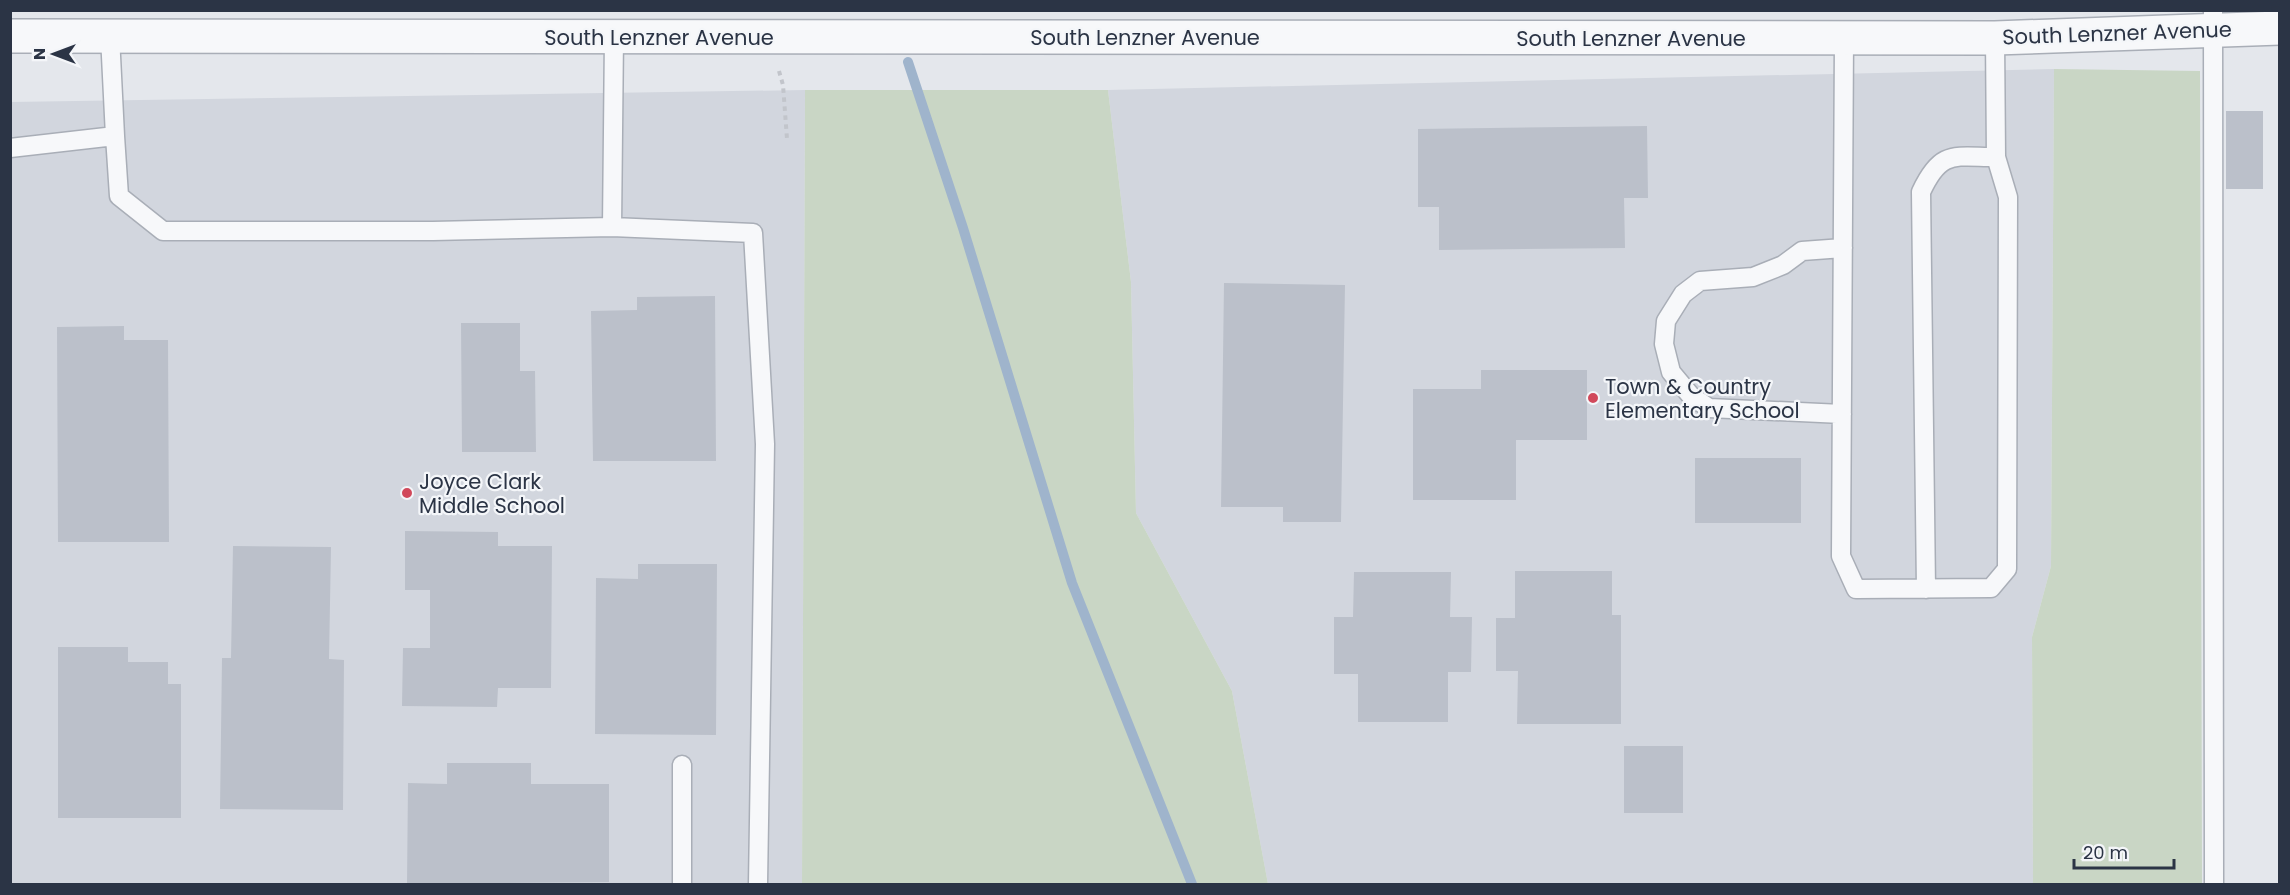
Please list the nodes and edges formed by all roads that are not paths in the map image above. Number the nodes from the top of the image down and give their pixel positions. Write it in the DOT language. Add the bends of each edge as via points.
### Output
graph roads {
  1 [pos="2213,20"];
  2 [pos="2280,28"];
  3 [pos="10,36"];
  4 [pos="110,36"];
  5 [pos="614,36"];
  6 [pos="1844,38"];
  7 [pos="1995,38"];
  8 [pos="115,136"];
  9 [pos="10,148"];
  10 [pos="1996,157"];
  11 [pos="612,227"];
  12 [pos="1843,248"];
  13 [pos="1842,414"];
  14 [pos="1926,589"];
  15 [pos="682,765"];
  16 [pos="682,885"];
  17 [pos="758,885"];
  18 [pos="2214,885"];
  1 -- 2 [label="street, South Lenzner Avenue"];
  1 -- 7 [label="street, South Lenzner Avenue" via="2079,37"];
  1 -- 18 [label="lane"];
  3 -- 4 [label="street, South Lenzner Avenue"];
  4 -- 5 [label="street, South Lenzner Avenue"];
  4 -- 8 [label="lane"];
  5 -- 6 [label="street, South Lenzner Avenue"];
  5 -- 11 [label="lane"];
  6 -- 7 [label="street, South Lenzner Avenue"];
  6 -- 12 [label="lane"];
  7 -- 10 [label="lane"];
  8 -- 9 [label="lane"];
  8 -- 11 [label="lane" via="119,196 163,231"];
  10 -- 14 [label="lane" via="1947,158 1931,171 1921,192"];
  10 -- 14 [label="lane" via="2008,196 2007,569 1991,588"];
  11 -- 17 [label="lane" via="753,233 765,444"];
  12 -- 13 [label="lane"];
  12 -- 13 [label="lane" via="1802,251 1783,265 1753,277 1700,281 1683,294 1666,321 1664,344 1671,372 1691,396 1709,408"];
  13 -- 14 [label="lane" via="1841,556 1856,589"];
  15 -- 16 [label="lane"];
}
